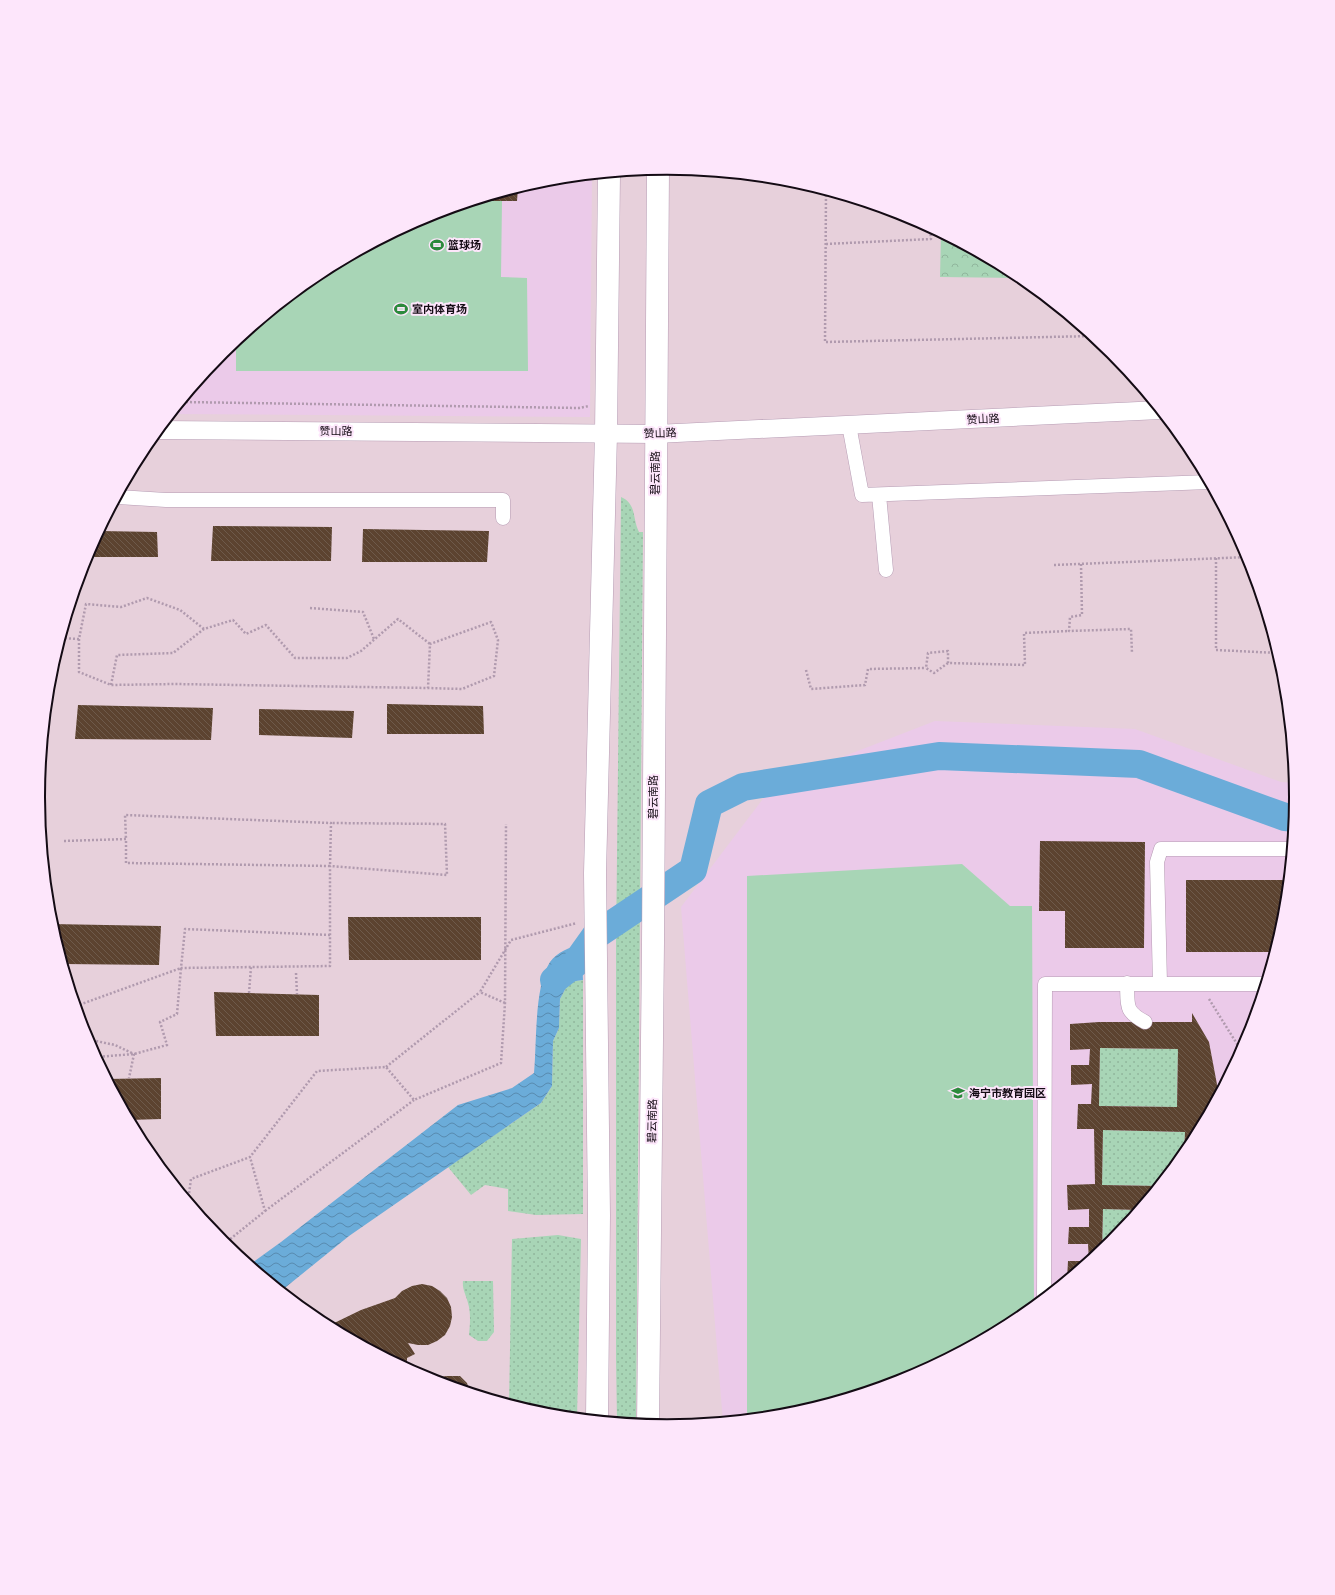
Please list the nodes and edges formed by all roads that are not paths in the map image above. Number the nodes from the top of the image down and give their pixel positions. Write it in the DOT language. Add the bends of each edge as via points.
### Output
graph roads {
  1 [pos="658,175"];
  2 [pos="609,178"];
  3 [pos="1154,410"];
  4 [pos="849,425"];
  5 [pos="166,430"];
  6 [pos="606,434"];
  7 [pos="656,434"];
  8 [pos="1205,482"];
  9 [pos="879,494"];
  10 [pos="122,497"];
  11 [pos="503,518"];
  12 [pos="886,570"];
  13 [pos="1288,849"];
  14 [pos="1127,983"];
  15 [pos="1160,983"];
  16 [pos="1261,984"];
  17 [pos="1145,1022"];
  18 [pos="1044,1292"];
  19 [pos="597,1416"];
  20 [pos="648,1420"];
  1 -- 7 [label="main road, 碧云南路"];
  2 -- 6 [label="main road"];
  3 -- 4 [label="street, 赞山路"];
  4 -- 7 [label="street, 赞山路"];
  4 -- 9 [label="street" via="862,495"];
  5 -- 6 [label="street, 赞山路"];
  6 -- 7 [label="street, 赞山路"];
  6 -- 19 [label="main road" via="595,873 599,1215"];
  7 -- 20 [label="main road, 碧云南路"];
  8 -- 9 [label="street"];
  9 -- 12 [label="street"];
  10 -- 11 [label="street" via="166,500 503,500"];
  13 -- 15 [label="street" via="1161,849 1158,862"];
  14 -- 15 [label="street"];
  14 -- 17 [label="street" via="1128,1008 1133,1016"];
  14 -- 18 [label="street" via="1045,984"];
  15 -- 16 [label="street"];
}
